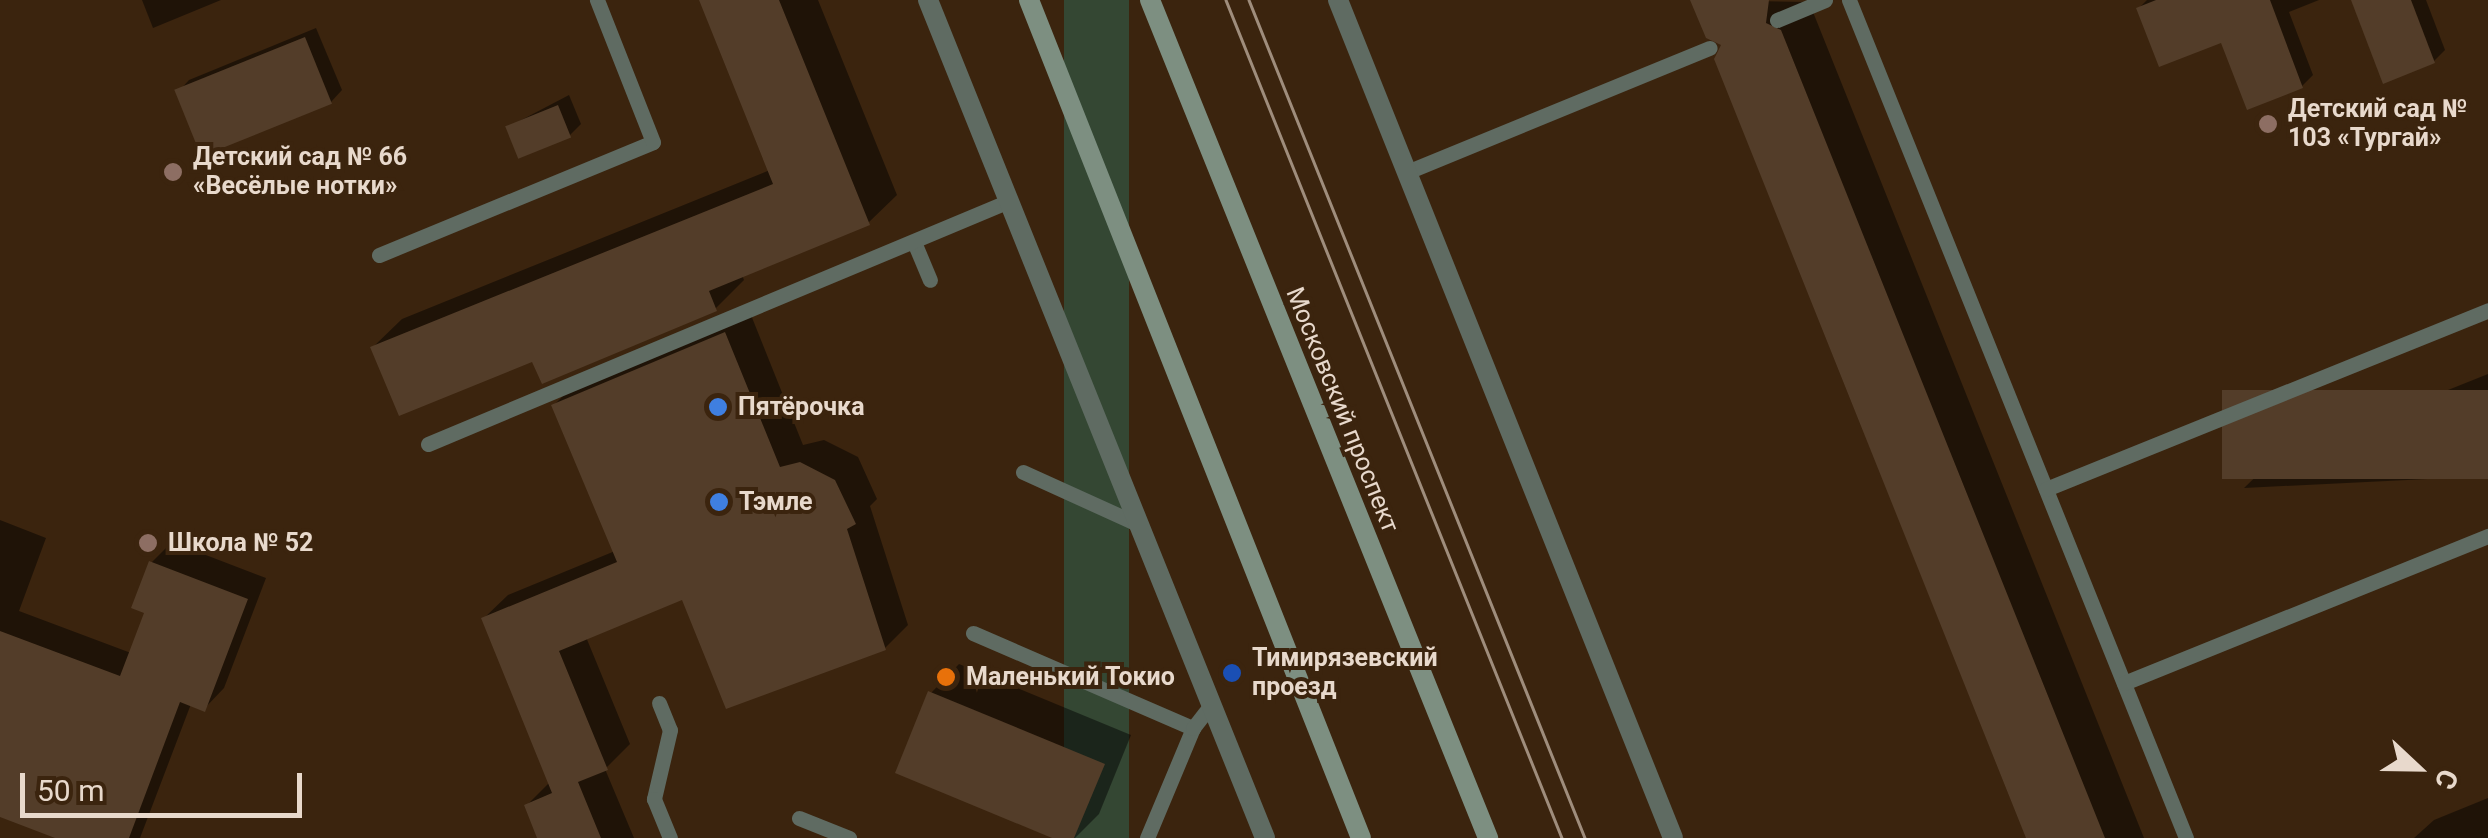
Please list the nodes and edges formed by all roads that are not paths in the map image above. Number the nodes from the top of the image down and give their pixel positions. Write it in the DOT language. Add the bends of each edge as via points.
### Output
graph roads {
  1 [pos="597,0"];
  2 [pos="928,0"];
  3 [pos="1028,0"];
  4 [pos="1150,0"];
  5 [pos="1338,0"];
  6 [pos="1825,0"];
  7 [pos="1849,0"];
  8 [pos="1777,20"];
  9 [pos="1710,48"];
  10 [pos="1407,172"];
  11 [pos="1009,201"];
  12 [pos="914,242"];
  13 [pos="379,255"];
  14 [pos="930,280"];
  15 [pos="2488,310"];
  16 [pos="428,444"];
  17 [pos="1023,472"];
  18 [pos="2046,489"];
  19 [pos="1140,525"];
  20 [pos="2488,536"];
  21 [pos="973,633"];
  22 [pos="2124,684"];
  23 [pos="659,703"];
  24 [pos="1212,704"];
  25 [pos="1193,728"];
  26 [pos="799,818"];
  27 [pos="670,838"];
  28 [pos="849,838"];
  29 [pos="1147,838"];
  30 [pos="1265,838"];
  31 [pos="1362,838"];
  32 [pos="1488,838"];
  33 [pos="1673,838"];
  34 [pos="2186,838"];
  1 -- 13 [label="lane" via="653,142"];
  2 -- 11 [label="street"];
  3 -- 31 [label="main road"];
  4 -- 32 [label="main road, Московский проспект"];
  5 -- 10 [label="street"];
  6 -- 8 [label="lane"];
  7 -- 18 [label="lane"];
  9 -- 10 [label="lane"];
  10 -- 33 [label="street"];
  11 -- 12 [label="lane"];
  11 -- 19 [label="street"];
  12 -- 14 [label="lane"];
  12 -- 16 [label="lane"];
  15 -- 18 [label="lane"];
  17 -- 19 [label="lane"];
  18 -- 22 [label="lane"];
  19 -- 24 [label="street"];
  20 -- 22 [label="lane"];
  21 -- 25 [label="lane"];
  22 -- 34 [label="lane"];
  23 -- 27 [label="lane" via="670,730 654,799"];
  24 -- 25 [label="lane"];
  24 -- 30 [label="street"];
  25 -- 29 [label="lane"];
  26 -- 28 [label="lane"];
}
